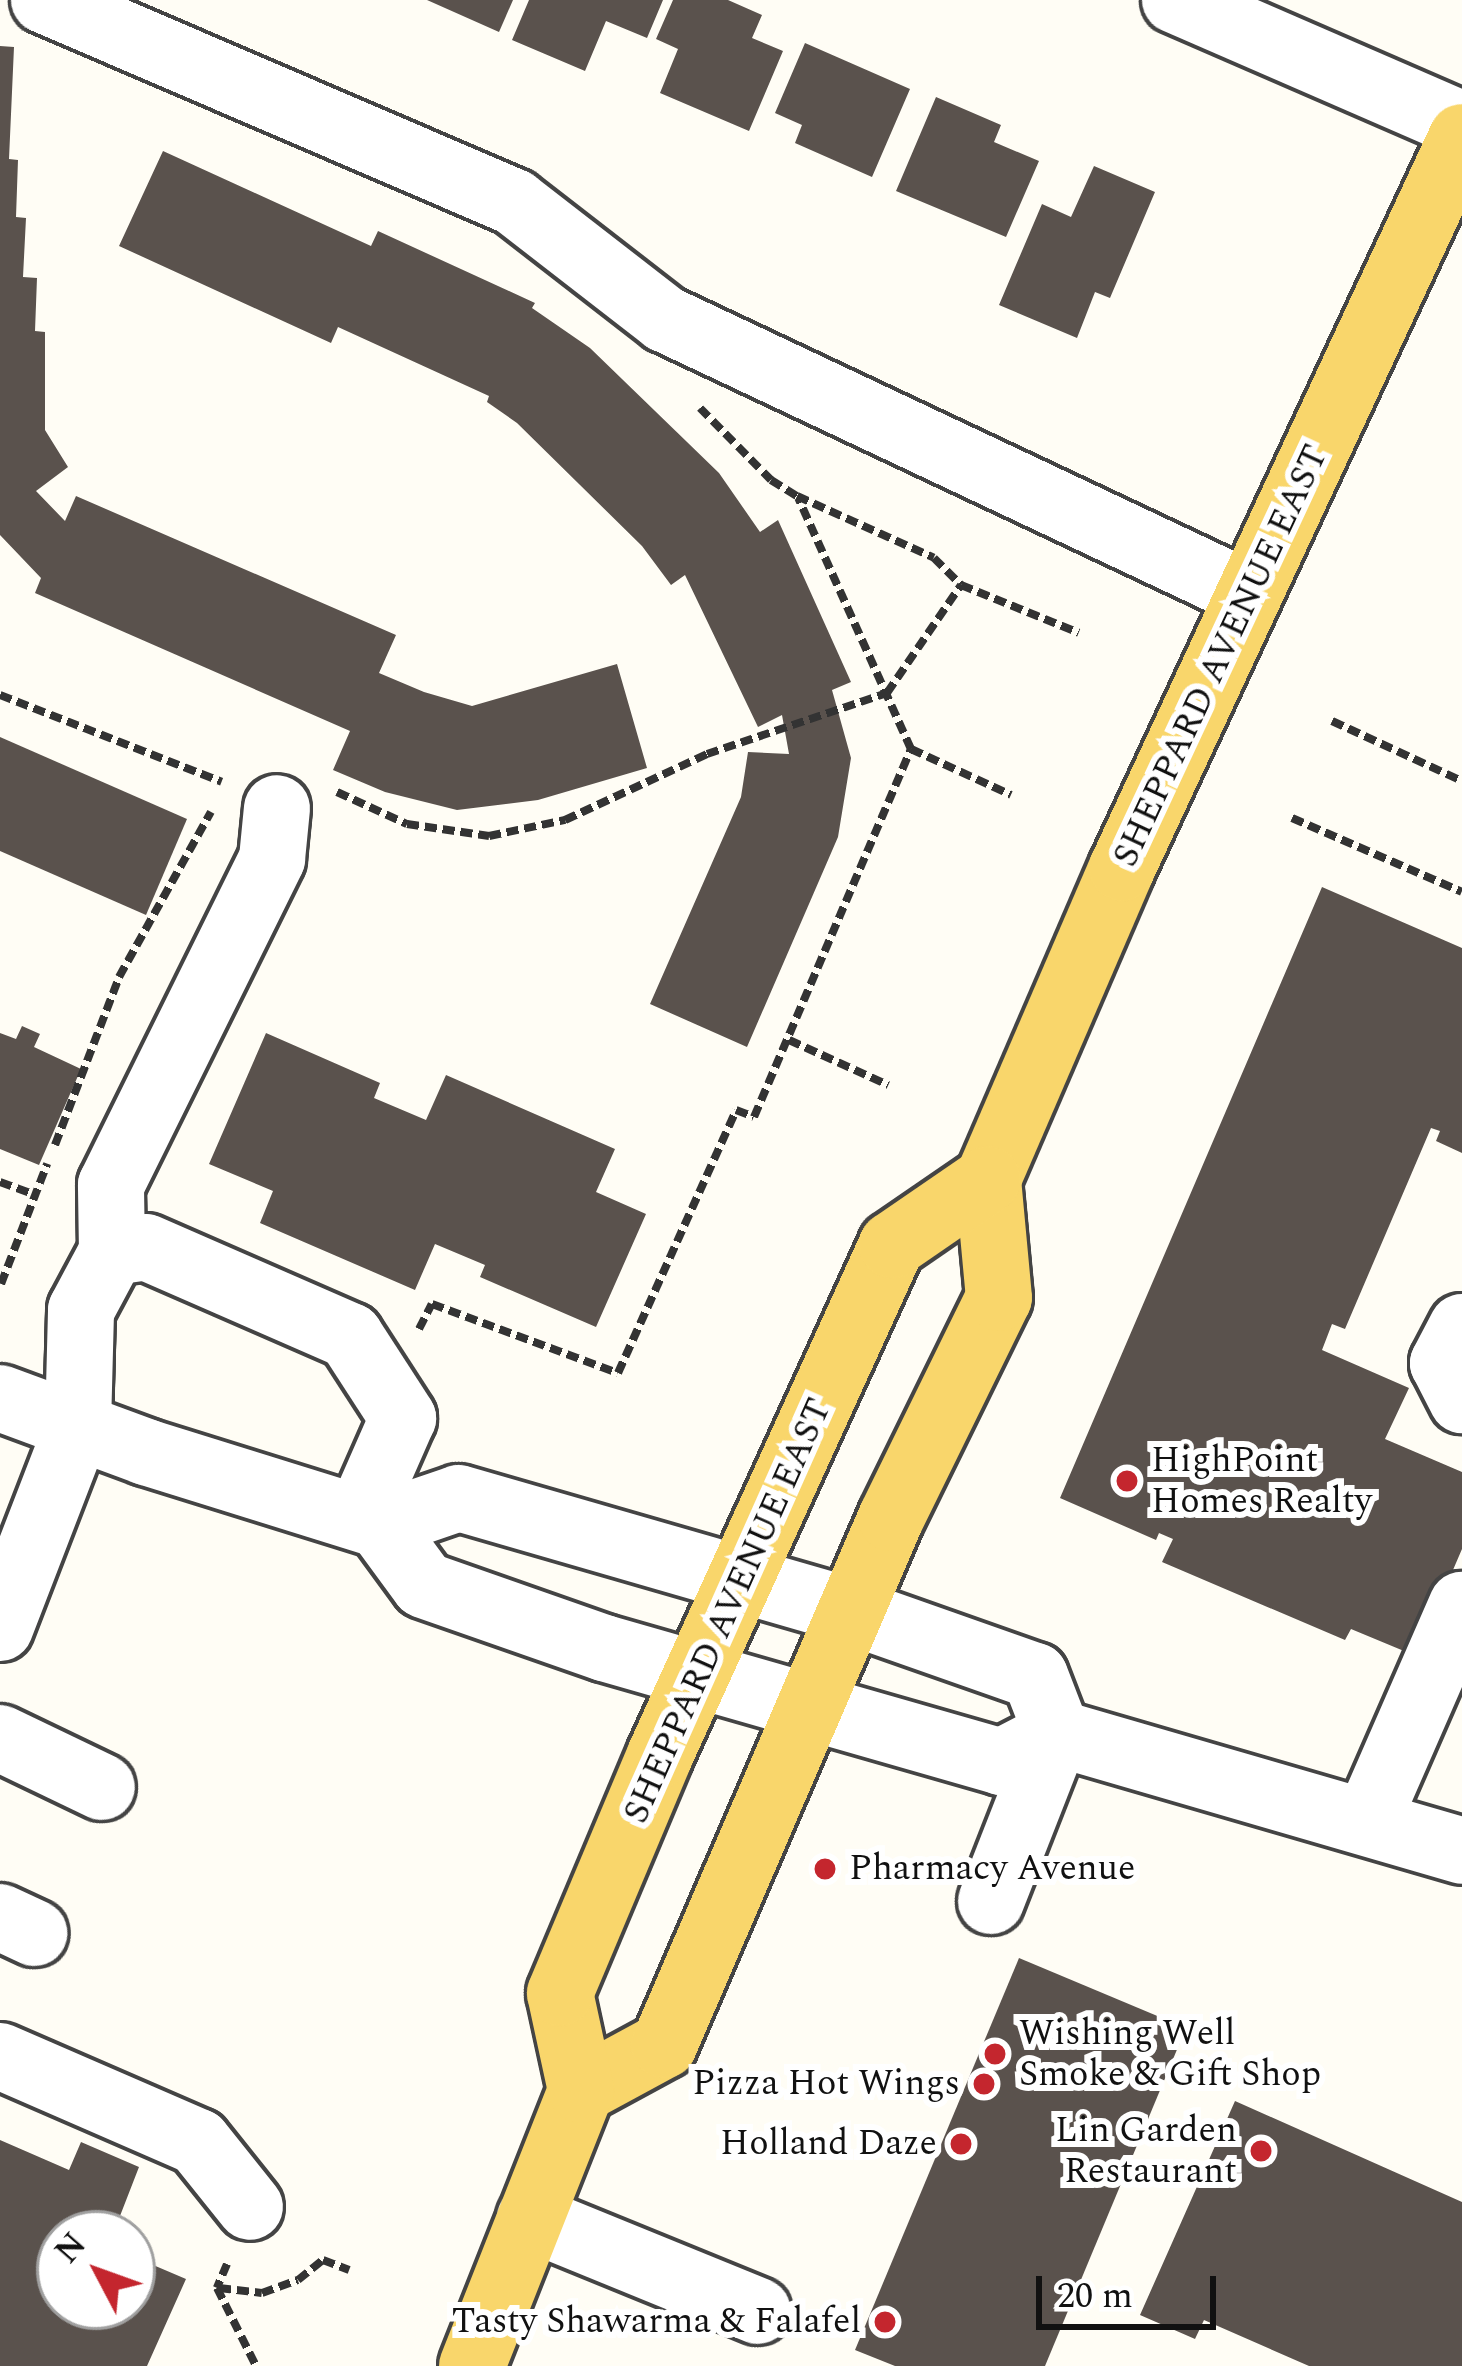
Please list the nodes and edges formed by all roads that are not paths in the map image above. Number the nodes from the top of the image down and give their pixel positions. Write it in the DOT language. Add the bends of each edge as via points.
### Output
graph roads {
  1 [pos="44,0"];
  2 [pos="1175,0"];
  3 [pos="1462,125"];
  4 [pos="1462,137"];
  5 [pos="1248,593"];
  6 [pos="262,790"];
  7 [pos="988,1179"];
  8 [pos="112,1252"];
  9 [pos="1462,1327"];
  10 [pos="0,1398"];
  11 [pos="1462,1400"];
  12 [pos="78,1426"];
  13 [pos="369,1522"];
  14 [pos="739,1580"];
  15 [pos="1462,1605"];
  16 [pos="850,1611"];
  17 [pos="0,1628"];
  18 [pos="697,1674"];
  19 [pos="812,1708"];
  20 [pos="1058,1733"];
  21 [pos="0,1738"];
  22 [pos="102,1786"];
  23 [pos="1367,1822"];
  24 [pos="1462,1851"];
  25 [pos="991,1900"];
  26 [pos="0,2056"];
  27 [pos="581,2090"];
  28 [pos="250,2207"];
  29 [pos="530,2218"];
  30 [pos="758,2311"];
  31 [pos="472,2366"];
  1 -- 5 [label="street" via="514,202 665,319"];
  2 -- 3 [label="street"];
  4 -- 5 [label="main road, SHEPPARD AVENUE EAST"];
  5 -- 7 [label="main road, SHEPPARD AVENUE EAST"];
  6 -- 8 [label="street" via="272,859 111,1185"];
  7 -- 14 [label="main road, SHEPPARD AVENUE EAST" via="892,1245"];
  7 -- 16 [label="main road, SHEPPARD AVENUE EAST" via="999,1298"];
  8 -- 12 [label="street" via="81,1310"];
  8 -- 13 [label="street" via="146,1247 350,1336 403,1418"];
  9 -- 11 [label="street" via="1444,1363"];
  10 -- 12 [label="street"];
  12 -- 13 [label="street"];
  12 -- 17 [label="street"];
  13 -- 14 [label="street" via="459,1498"];
  13 -- 18 [label="street" via="424,1585"];
  14 -- 16 [label="street"];
  14 -- 18 [label="main road, SHEPPARD AVENUE EAST"];
  15 -- 23 [label="street"];
  16 -- 19 [label="main road, SHEPPARD AVENUE EAST"];
  16 -- 20 [label="street" via="1035,1676"];
  18 -- 19 [label="street"];
  18 -- 27 [label="main road, SHEPPARD AVENUE EAST" via="560,1994"];
  19 -- 20 [label="street" via="1001,1762"];
  19 -- 27 [label="main road, SHEPPARD AVENUE EAST" via="664,2045"];
  20 -- 23 [label="street"];
  20 -- 25 [label="street"];
  21 -- 22 [label="street"];
  23 -- 24 [label="street"];
  26 -- 28 [label="street" via="198,2142"];
  27 -- 29 [label="main road"];
  29 -- 30 [label="street"];
  29 -- 31 [label="main road"];
}
